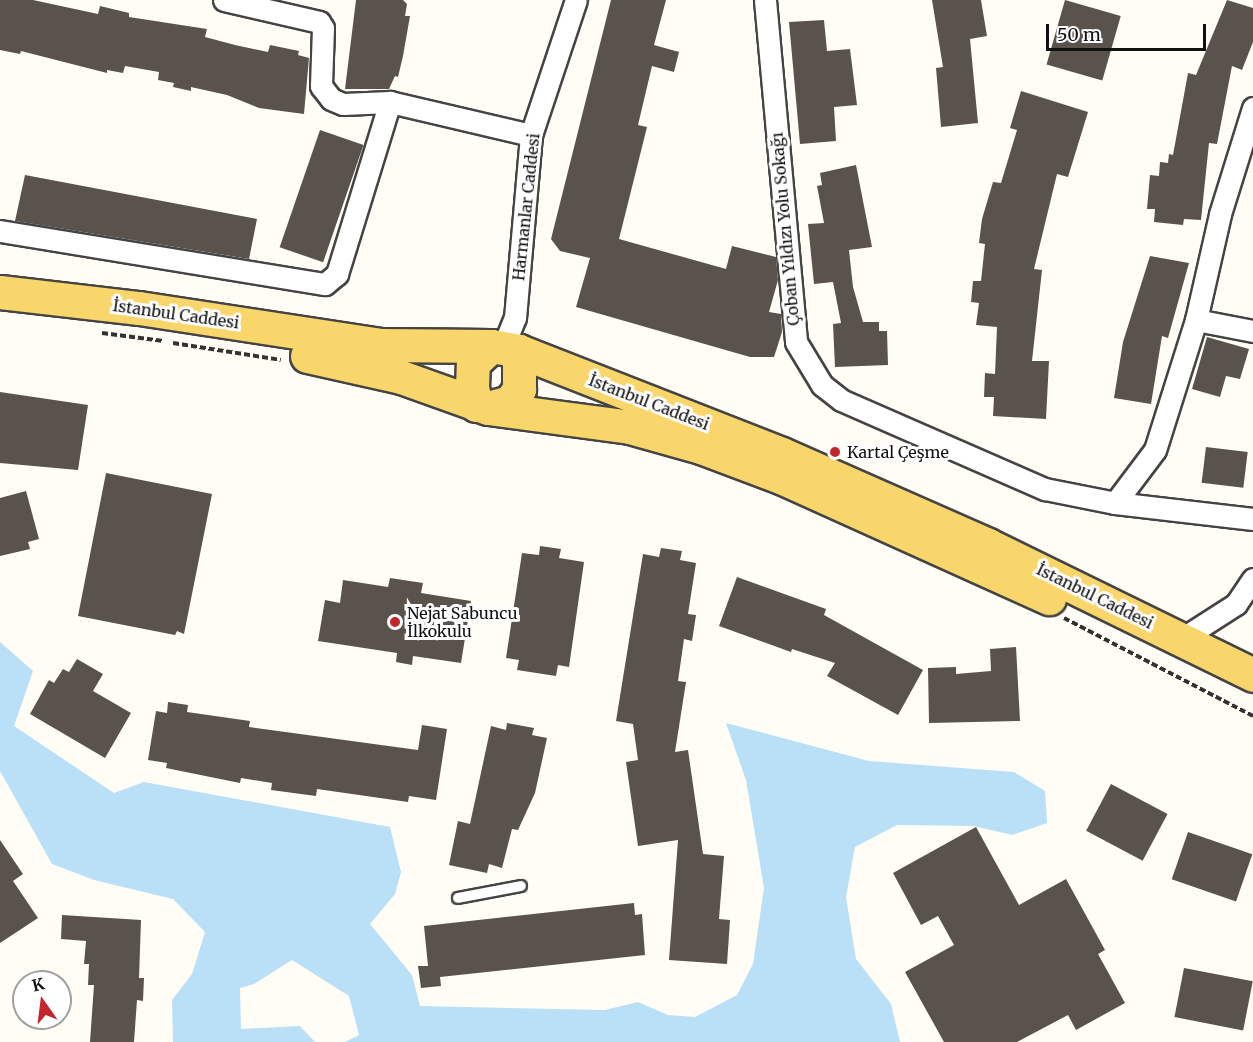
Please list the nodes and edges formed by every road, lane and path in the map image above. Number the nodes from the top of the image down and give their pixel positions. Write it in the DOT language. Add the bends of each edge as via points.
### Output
graph roads {
  1 [pos="224,0"];
  2 [pos="576,0"];
  3 [pos="765,0"];
  4 [pos="390,102"];
  5 [pos="1253,108"];
  6 [pos="531,135"];
  7 [pos="0,231"];
  8 [pos="0,292"];
  9 [pos="0,309"];
  10 [pos="1196,320"];
  11 [pos="1253,331"];
  12 [pos="93,332"];
  13 [pos="504,348"];
  14 [pos="284,360"];
  15 [pos="482,407"];
  16 [pos="632,412"];
  17 [pos="1115,503"];
  18 [pos="1253,519"];
  19 [pos="1253,579"];
  20 [pos="1053,612"];
  21 [pos="1183,638"];
  22 [pos="1253,675"];
  23 [pos="1253,699"];
  24 [pos="1253,716"];
  25 [pos="521,886"];
  26 [pos="458,898"];
  1 -- 4 [label="street" via="319,22 323,28 320,80 325,93 343,104"];
  2 -- 6 [label="street, Harmanlar Caddesi"];
  3 -- 17 [label="street, Çoban Yıldızı Yolu Sokağı" via="791,300 796,342 808,366 822,385 851,404 1045,489"];
  4 -- 6 [label="street"];
  4 -- 7 [label="street" via="337,274 326,284"];
  5 -- 10 [label="street" via="1220,214"];
  6 -- 13 [label="street, Harmanlar Caddesi" via="515,318"];
  8 -- 13 [label="main road, İstanbul Caddesi" via="139,308 381,345"];
  9 -- 15 [label="main road, İstanbul Caddesi" via="213,338 366,368"];
  10 -- 11 [label="street"];
  10 -- 17 [label="street" via="1155,450"];
  12 -- 14 [label="path"];
  13 -- 15 [label="main road" via="473,363 472,388"];
  13 -- 15 [label="main road" via="519,389 510,402"];
  13 -- 16 [label="main road, İstanbul Caddesi"];
  15 -- 16 [label="main road, İstanbul Caddesi"];
  16 -- 21 [label="main road, İstanbul Caddesi" via="802,463 988,545"];
  16 -- 23 [label="main road, İstanbul Caddesi" via="701,447 783,478 1147,642"];
  17 -- 18 [label="street, Çoban Yıldızı Yolu Sokağı"];
  19 -- 21 [label="street" via="1236,604"];
  20 -- 24 [label="path"];
  21 -- 22 [label="main road, İstanbul Caddesi"];
  25 -- 26 [label="lane"];
}
